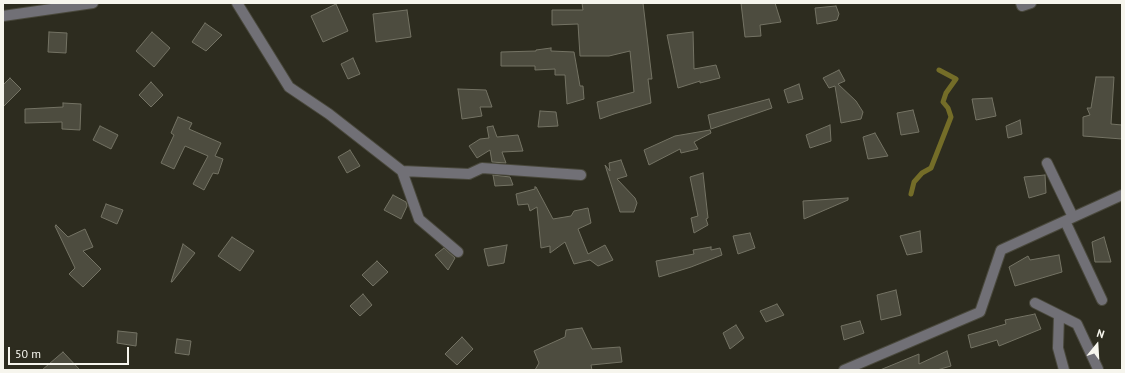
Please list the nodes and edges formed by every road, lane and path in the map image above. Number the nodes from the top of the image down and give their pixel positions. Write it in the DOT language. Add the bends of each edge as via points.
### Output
graph roads {
  1 [pos="94,3"];
  2 [pos="237,3"];
  3 [pos="1021,3"];
  4 [pos="1031,3"];
  5 [pos="3,16"];
  6 [pos="1047,163"];
  7 [pos="402,171"];
  8 [pos="581,175"];
  9 [pos="1122,195"];
  10 [pos="1069,219"];
  11 [pos="458,252"];
  12 [pos="1102,300"];
  13 [pos="1035,303"];
  14 [pos="1060,316"];
  15 [pos="1098,369"];
  16 [pos="844,370"];
  17 [pos="1064,370"];
  1 -- 5 [label="street"];
  2 -- 7 [label="street" via="289,87 329,114"];
  3 -- 4 [label="street" via="1022,6"];
  6 -- 10 [label="street"];
  7 -- 8 [label="street" via="469,174 482,168"];
  7 -- 11 [label="street" via="419,219"];
  9 -- 10 [label="street"];
  10 -- 12 [label="street"];
  10 -- 16 [label="street" via="1001,250 980,312"];
  13 -- 14 [label="street"];
  14 -- 15 [label="street" via="1077,324"];
  14 -- 17 [label="street" via="1058,348"];
}
